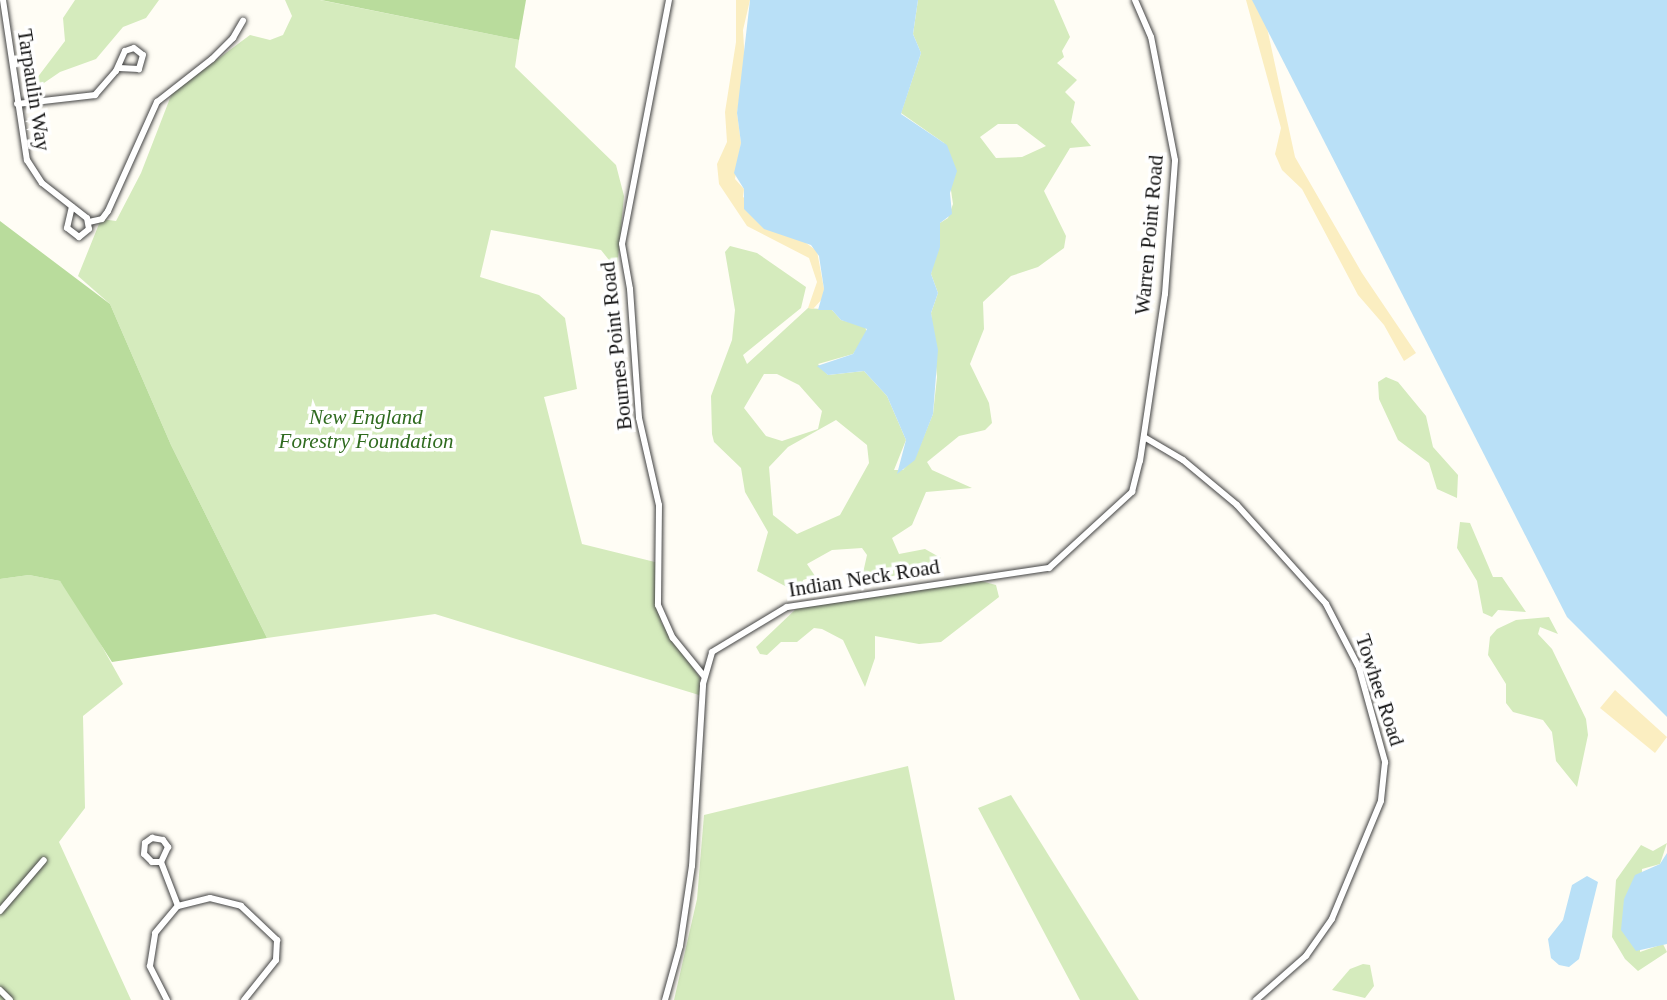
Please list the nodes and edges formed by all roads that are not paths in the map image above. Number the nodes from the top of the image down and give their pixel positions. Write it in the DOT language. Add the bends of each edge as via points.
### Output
graph roads {
  1 [pos="3,0"];
  2 [pos="670,0"];
  3 [pos="1135,0"];
  4 [pos="243,21"];
  5 [pos="119,68"];
  6 [pos="17,104"];
  7 [pos="72,207"];
  8 [pos="89,222"];
  9 [pos="1155,353"];
  10 [pos="1144,437"];
  11 [pos="704,676"];
  12 [pos="44,860"];
  13 [pos="161,862"];
  14 [pos="178,906"];
  15 [pos="0,911"];
  16 [pos="0,990"];
  17 [pos="10,1000"];
  18 [pos="167,1000"];
  19 [pos="244,1000"];
  20 [pos="665,1000"];
  21 [pos="1256,1000"];
  1 -- 6 [label="street, Tarpaulin Way"];
  2 -- 11 [label="street, Bournes Point Road" via="622,244 630,289 639,418 659,505 658,605 673,638"];
  3 -- 9 [label="street, Warren Point Road" via="1151,37 1175,160 1165,294"];
  4 -- 8 [label="street" via="212,59 157,102 108,211 102,219"];
  5 -- 6 [label="street" via="139,69 144,62 141,52 125,51 116,72 95,95"];
  6 -- 7 [label="street, Tarpaulin Way" via="30,168"];
  7 -- 8 [label="street, Tarpaulin Way"];
  7 -- 8 [label="street" via="66,222 71,234 85,234"];
  9 -- 10 [label="street, Indian Neck Road"];
  10 -- 11 [label="street, Indian Neck Road" via="1130,493 1052,566 852,594 776,610 716,647"];
  10 -- 21 [label="street, Towhee Road" via="1183,460 1237,505 1329,608 1359,668 1385,762 1381,801 1332,919 1306,956"];
  11 -- 20 [label="street, Indian Neck Road" via="692,866 680,946"];
  12 -- 15 [label="street"];
  13 -- 13 [label="street" via="168,847 163,840 152,838 144,846 144,854 152,862"];
  13 -- 14 [label="street"];
  14 -- 18 [label="street" via="158,926 150,949 151,974"];
  14 -- 19 [label="street" via="203,899 227,900 274,934 279,946 276,960"];
  16 -- 17 [label="street"];
}
